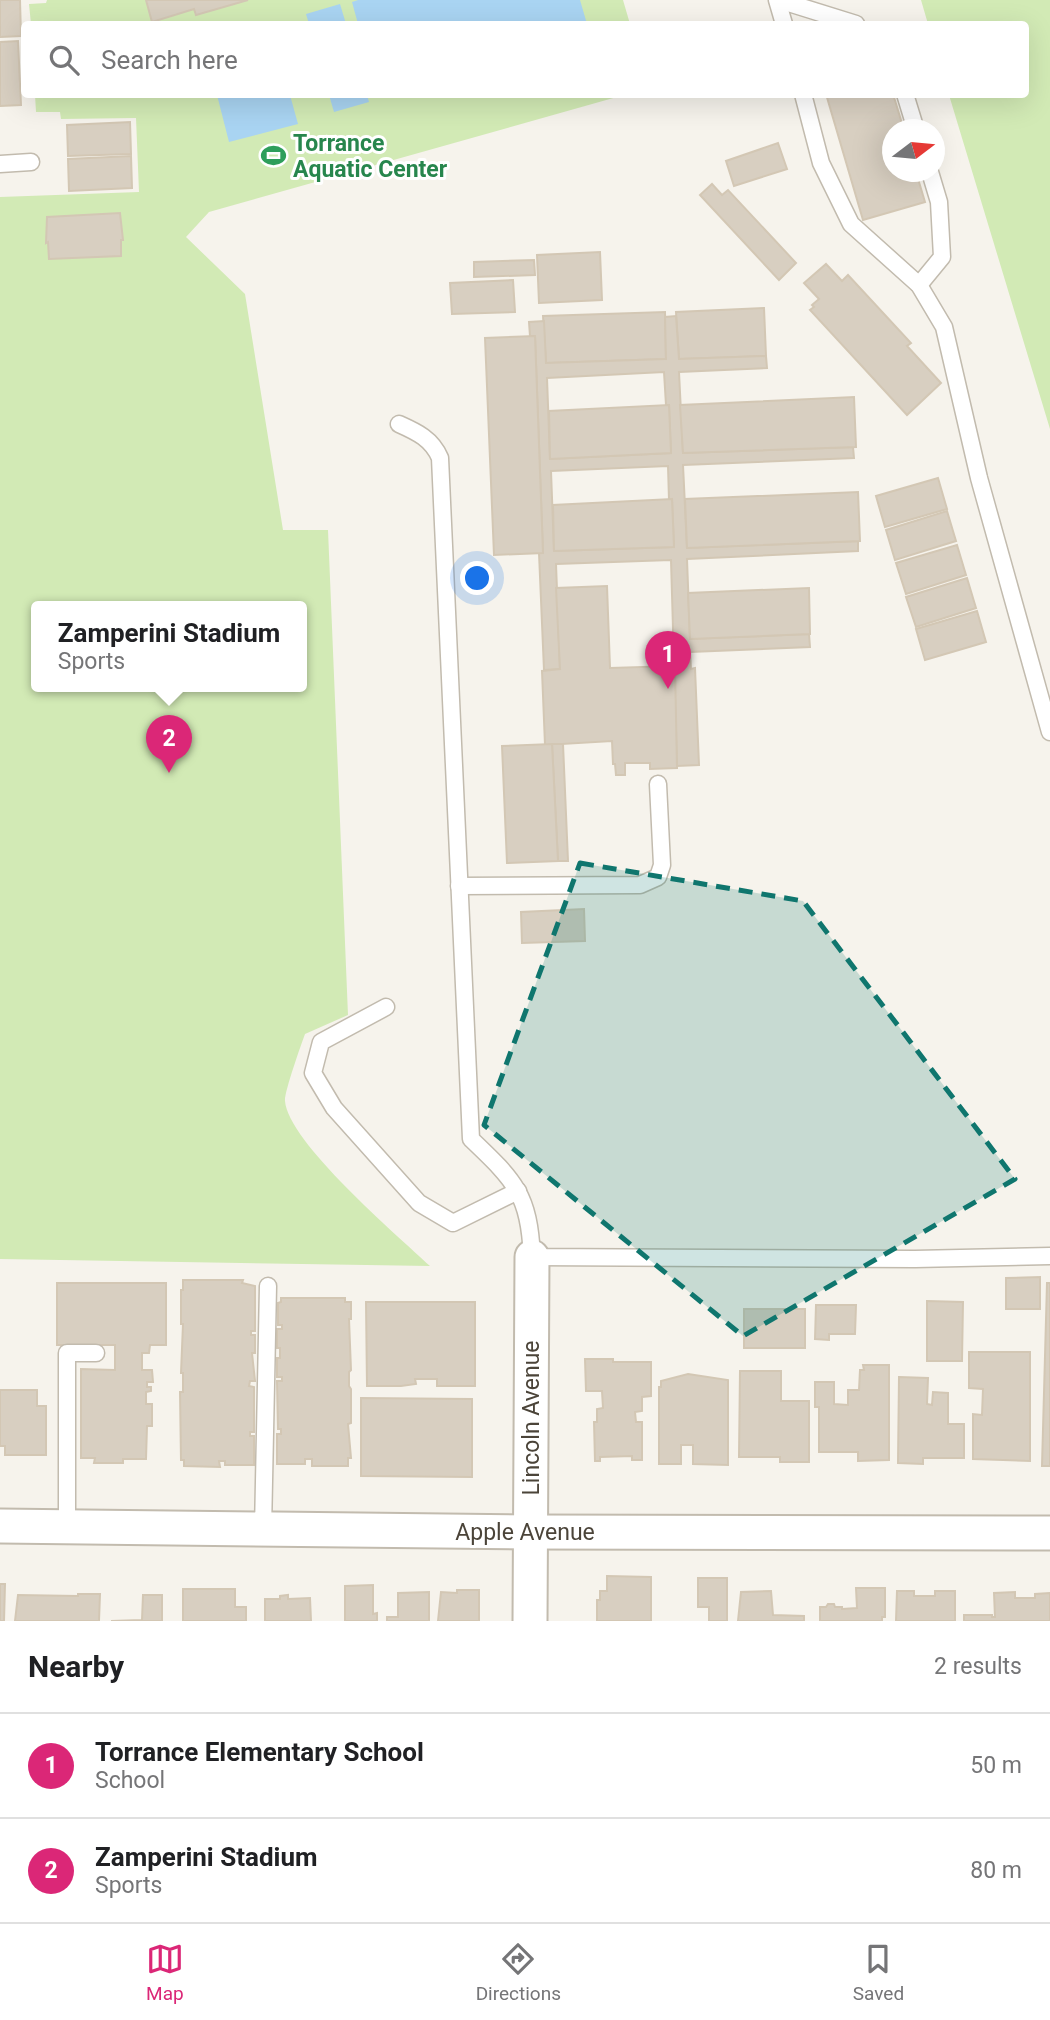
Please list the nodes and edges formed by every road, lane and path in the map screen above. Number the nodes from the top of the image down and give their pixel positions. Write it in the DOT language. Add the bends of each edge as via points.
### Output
graph roads {
  1 [pos="778,0"];
  2 [pos="782,21"];
  3 [pos="846,21"];
  4 [pos="804,98"];
  5 [pos="906,98"];
  6 [pos="913,119"];
  7 [pos="31,162"];
  8 [pos="0,164"];
  9 [pos="933,182"];
  10 [pos="919,285"];
  11 [pos="399,424"];
  12 [pos="1050,732"];
  13 [pos="658,784"];
  14 [pos="459,886"];
  15 [pos="386,1007"];
  16 [pos="518,1191"];
  17 [pos="1050,1256"];
  18 [pos="532,1257"];
  19 [pos="268,1286"];
  20 [pos="96,1353"];
  21 [pos="0,1526"];
  22 [pos="67,1527"];
  23 [pos="264,1530"];
  24 [pos="530,1532"];
  25 [pos="1050,1533"];
  26 [pos="530,1621"];
  1 -- 2 [label="lane"];
  1 -- 3 [label="lane"];
  4 -- 10 [label="lane" via="821,163 851,224"];
  5 -- 6 [label="lane"];
  7 -- 8 [label="lane"];
  9 -- 10 [label="lane" via="939,202 942,257"];
  10 -- 12 [label="lane" via="944,327 979,478"];
  11 -- 14 [label="lane" via="421,434 440,458"];
  13 -- 14 [label="lane" via="662,865 658,877 649,882"];
  14 -- 16 [label="lane" via="471,1139"];
  15 -- 16 [label="lane" via="321,1042 313,1073 334,1108 419,1203 453,1223"];
  16 -- 18 [label="lane" via="527,1210"];
  17 -- 18 [label="lane"];
  18 -- 24 [label="street, Lincoln Avenue"];
  19 -- 23 [label="lane"];
  20 -- 22 [label="lane" via="67,1353"];
  21 -- 22 [label="street, Apple Avenue"];
  22 -- 23 [label="street, Apple Avenue"];
  23 -- 24 [label="street, Apple Avenue"];
  24 -- 25 [label="street, Apple Avenue"];
  24 -- 26 [label="street, Lincoln Avenue"];
}
